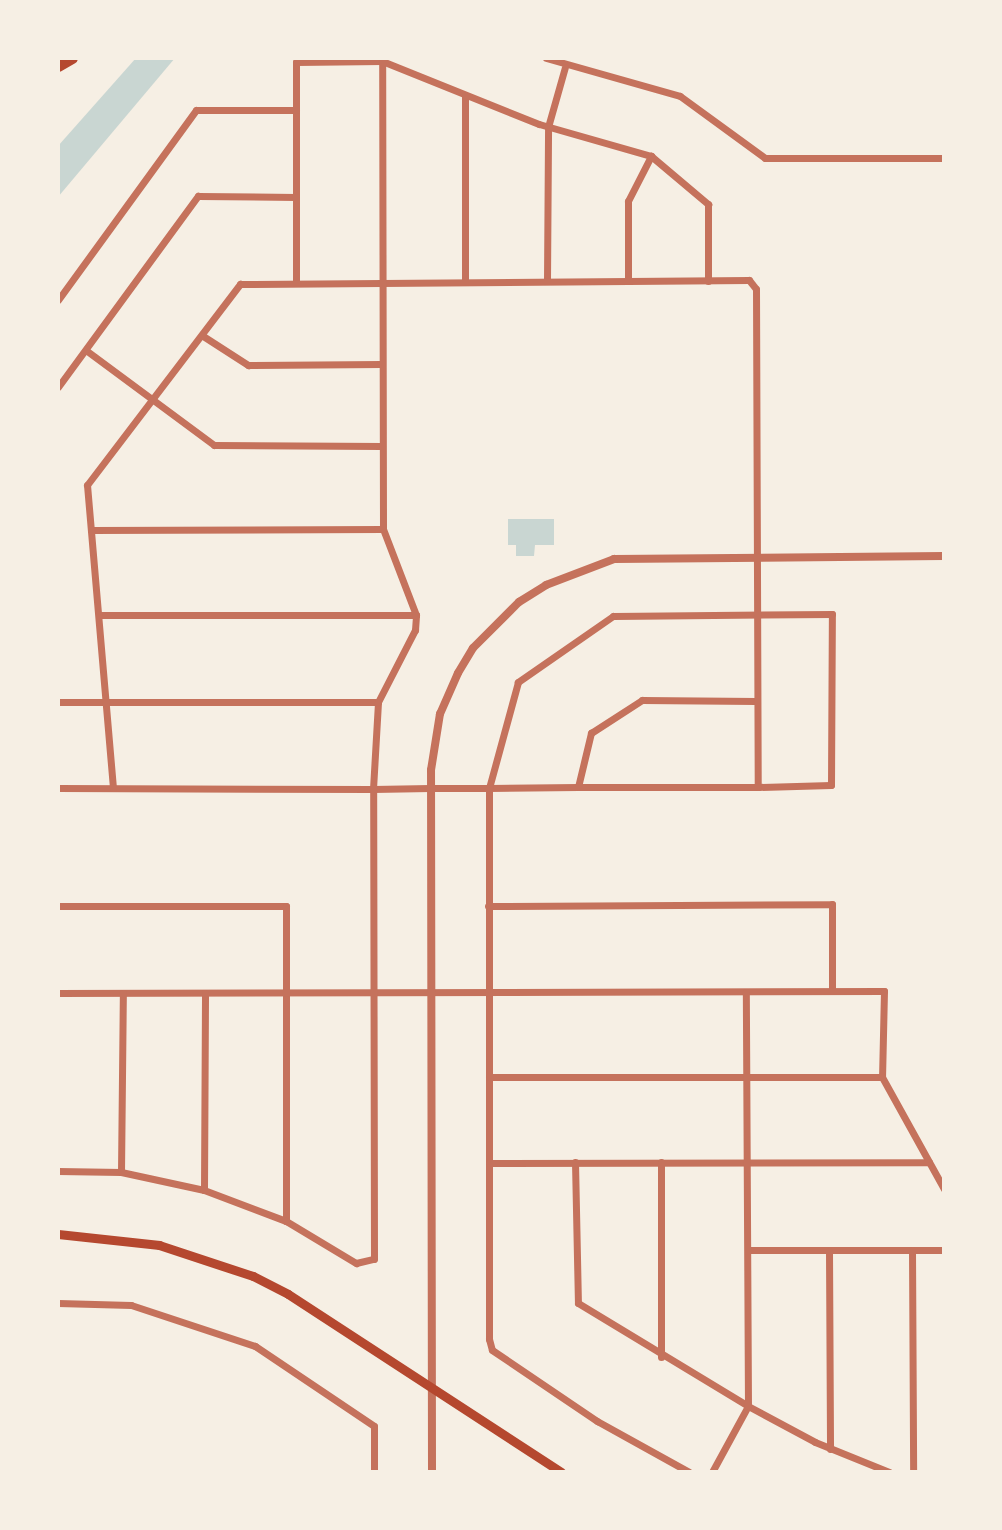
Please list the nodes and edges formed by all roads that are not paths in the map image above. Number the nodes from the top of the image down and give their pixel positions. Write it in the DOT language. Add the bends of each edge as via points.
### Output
graph roads {
  1 [pos="72,58"];
  2 [pos="546,58"];
  3 [pos="382,61"];
  4 [pos="58,66"];
  5 [pos="565,67"];
  6 [pos="465,95"];
  7 [pos="296,110"];
  8 [pos="548,127"];
  9 [pos="651,156"];
  10 [pos="944,158"];
  11 [pos="296,197"];
  12 [pos="465,281"];
  13 [pos="547,281"];
  14 [pos="628,281"];
  15 [pos="708,281"];
  16 [pos="296,282"];
  17 [pos="381,282"];
  18 [pos="58,300"];
  19 [pos="203,336"];
  20 [pos="87,351"];
  21 [pos="381,364"];
  22 [pos="58,387"];
  23 [pos="155,402"];
  24 [pos="382,446"];
  25 [pos="383,529"];
  26 [pos="91,530"];
  27 [pos="756,556"];
  28 [pos="944,556"];
  29 [pos="756,614"];
  30 [pos="100,615"];
  31 [pos="416,615"];
  32 [pos="107,701"];
  33 [pos="756,701"];
  34 [pos="58,702"];
  35 [pos="378,702"];
  36 [pos="578,787"];
  37 [pos="758,787"];
  38 [pos="58,788"];
  39 [pos="113,788"];
  40 [pos="430,788"];
  41 [pos="489,788"];
  42 [pos="373,789"];
  43 [pos="58,906"];
  44 [pos="488,906"];
  45 [pos="488,991"];
  46 [pos="832,991"];
  47 [pos="286,992"];
  48 [pos="373,992"];
  49 [pos="431,992"];
  50 [pos="746,992"];
  51 [pos="58,993"];
  52 [pos="123,993"];
  53 [pos="205,993"];
  54 [pos="747,1076"];
  55 [pos="489,1077"];
  56 [pos="882,1077"];
  57 [pos="575,1162"];
  58 [pos="661,1162"];
  59 [pos="929,1162"];
  60 [pos="489,1163"];
  61 [pos="748,1163"];
  62 [pos="58,1171"];
  63 [pos="121,1172"];
  64 [pos="944,1189"];
  65 [pos="204,1190"];
  66 [pos="286,1221"];
  67 [pos="58,1234"];
  68 [pos="748,1250"];
  69 [pos="912,1250"];
  70 [pos="944,1250"];
  71 [pos="829,1251"];
  72 [pos="58,1303"];
  73 [pos="661,1357"];
  74 [pos="432,1387"];
  75 [pos="748,1406"];
  76 [pos="830,1449"];
  77 [pos="374,1472"];
  78 [pos="432,1472"];
  79 [pos="561,1472"];
  80 [pos="689,1472"];
  81 [pos="712,1472"];
  82 [pos="889,1472"];
  83 [pos="913,1472"];
  1 -- 4 [label="highway"];
  2 -- 5 [label="street"];
  3 -- 6 [label="street"];
  3 -- 7 [label="street" via="296,62"];
  3 -- 17 [label="street"];
  5 -- 8 [label="street"];
  5 -- 10 [label="street" via="680,96 765,158"];
  6 -- 8 [label="street"];
  6 -- 12 [label="street"];
  7 -- 11 [label="street"];
  7 -- 18 [label="street" via="196,110"];
  8 -- 9 [label="street"];
  8 -- 13 [label="street"];
  9 -- 14 [label="street" via="628,201"];
  9 -- 15 [label="street" via="708,204"];
  11 -- 16 [label="street"];
  11 -- 20 [label="street" via="198,196"];
  12 -- 13 [label="street"];
  12 -- 17 [label="street"];
  13 -- 14 [label="street"];
  14 -- 15 [label="street"];
  15 -- 27 [label="street" via="749,280 756,289"];
  16 -- 17 [label="street"];
  16 -- 19 [label="street" via="240,284"];
  17 -- 21 [label="street"];
  19 -- 21 [label="street" via="248,365"];
  19 -- 23 [label="street"];
  20 -- 22 [label="street"];
  20 -- 23 [label="street"];
  21 -- 24 [label="street"];
  23 -- 24 [label="street" via="220,446"];
  23 -- 26 [label="street" via="87,485"];
  24 -- 25 [label="street"];
  25 -- 26 [label="street"];
  25 -- 31 [label="street"];
  26 -- 30 [label="street"];
  27 -- 28 [label="street"];
  27 -- 29 [label="street"];
  27 -- 40 [label="street" via="614,559 546,585 519,602 473,648 448,693 435,733"];
  29 -- 33 [label="street"];
  29 -- 37 [label="street" via="832,614 831,785"];
  29 -- 41 [label="street" via="613,616 518,682"];
  30 -- 31 [label="street"];
  30 -- 32 [label="street"];
  31 -- 35 [label="street" via="415,630"];
  32 -- 34 [label="street"];
  32 -- 35 [label="street"];
  32 -- 39 [label="street"];
  33 -- 36 [label="street" via="642,700 591,733"];
  33 -- 37 [label="street"];
  35 -- 42 [label="street"];
  36 -- 37 [label="street"];
  36 -- 41 [label="street"];
  38 -- 39 [label="street"];
  39 -- 42 [label="street"];
  40 -- 41 [label="street"];
  40 -- 42 [label="street"];
  40 -- 49 [label="street"];
  41 -- 44 [label="street"];
  42 -- 48 [label="street"];
  43 -- 47 [label="street" via="286,906"];
  44 -- 45 [label="street"];
  44 -- 46 [label="street" via="832,904"];
  45 -- 49 [label="street"];
  45 -- 50 [label="street"];
  45 -- 55 [label="street"];
  46 -- 50 [label="street"];
  46 -- 56 [label="street" via="884,991"];
  47 -- 48 [label="street"];
  47 -- 53 [label="street"];
  47 -- 66 [label="street"];
  48 -- 49 [label="street"];
  48 -- 66 [label="street" via="374,1259 356,1263"];
  49 -- 74 [label="street"];
  50 -- 54 [label="street"];
  51 -- 52 [label="street"];
  52 -- 53 [label="street"];
  52 -- 63 [label="street"];
  53 -- 65 [label="street"];
  54 -- 55 [label="street"];
  54 -- 56 [label="street"];
  54 -- 61 [label="street"];
  55 -- 60 [label="street"];
  56 -- 59 [label="street"];
  57 -- 58 [label="street"];
  57 -- 60 [label="street"];
  57 -- 73 [label="street" via="578,1303"];
  58 -- 61 [label="street"];
  58 -- 73 [label="street"];
  59 -- 61 [label="street"];
  59 -- 64 [label="street"];
  60 -- 80 [label="street" via="492,1350 597,1421"];
  61 -- 68 [label="street"];
  62 -- 63 [label="street"];
  63 -- 65 [label="street"];
  65 -- 66 [label="street"];
  67 -- 74 [label="main road" via="159,1245 235,1268 288,1294"];
  68 -- 71 [label="street"];
  68 -- 75 [label="street"];
  69 -- 70 [label="street"];
  69 -- 71 [label="street"];
  69 -- 83 [label="street"];
  71 -- 76 [label="street"];
  72 -- 77 [label="street" via="131,1305 255,1346 374,1426"];
  73 -- 75 [label="street"];
  74 -- 78 [label="street"];
  74 -- 79 [label="main road"];
  75 -- 76 [label="street"];
  75 -- 81 [label="street"];
  76 -- 82 [label="street"];
}
